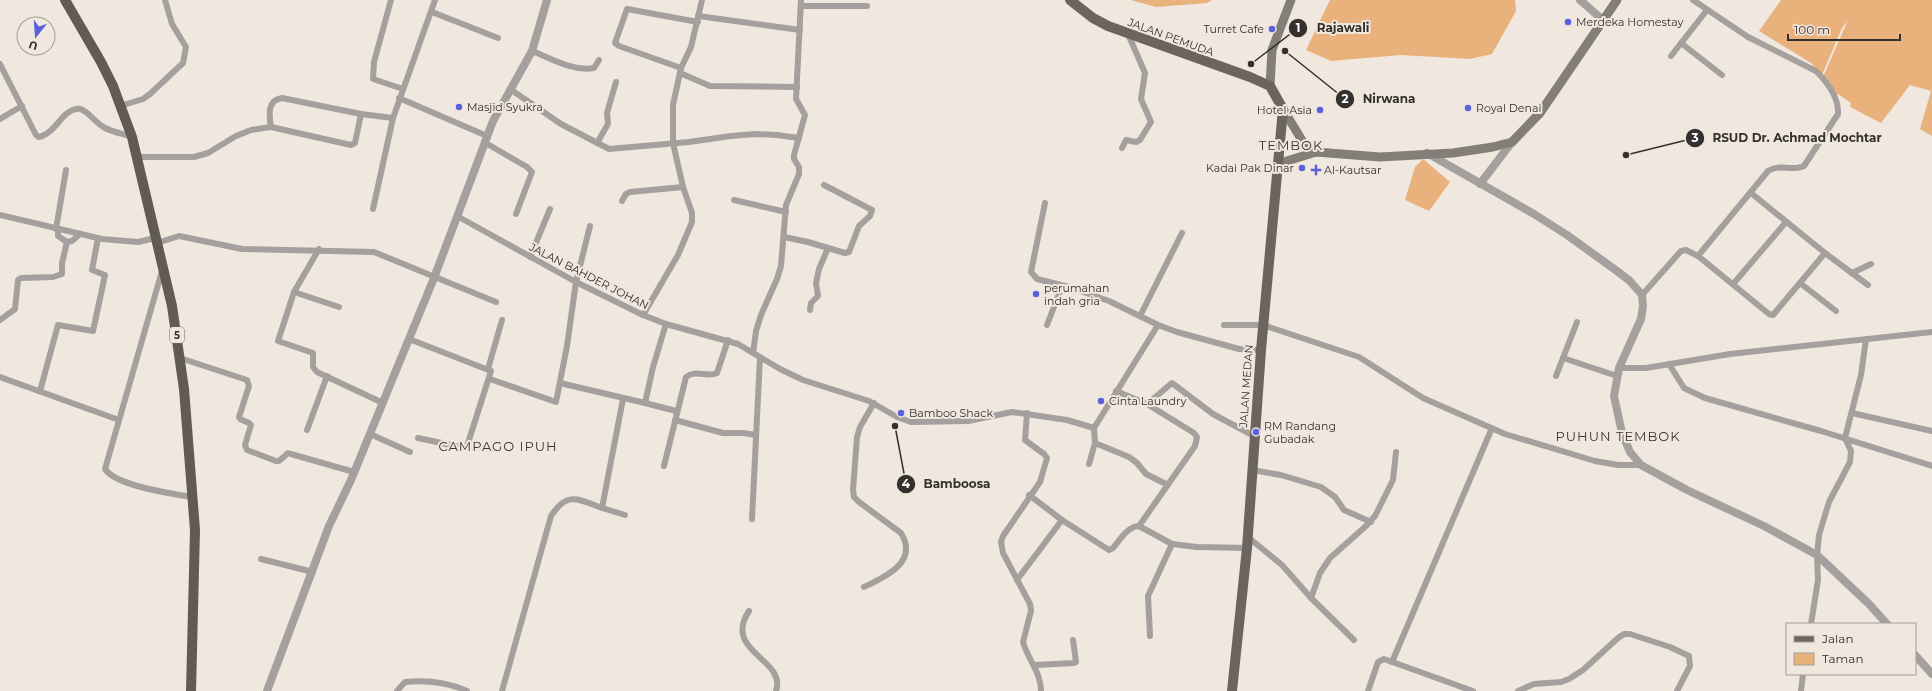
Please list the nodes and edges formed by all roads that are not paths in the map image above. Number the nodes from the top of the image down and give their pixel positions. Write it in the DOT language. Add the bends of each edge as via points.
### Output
graph roads {
  1 [pos="65,0"];
  2 [pos="165,0"];
  3 [pos="391,0"];
  4 [pos="435,0"];
  5 [pos="547,0"];
  6 [pos="702,0"];
  7 [pos="1070,0"];
  8 [pos="1291,0"];
  9 [pos="1580,0"];
  10 [pos="1618,0"];
  11 [pos="1693,0"];
  12 [pos="801,3"];
  13 [pos="867,6"];
  14 [pos="1707,10"];
  15 [pos="432,12"];
  16 [pos="698,19"];
  17 [pos="1604,21"];
  18 [pos="800,30"];
  19 [pos="1128,34"];
  20 [pos="498,38"];
  21 [pos="1681,43"];
  22 [pos="532,51"];
  23 [pos="1671,56"];
  24 [pos="599,60"];
  25 [pos="0,64"];
  26 [pos="680,70"];
  27 [pos="1722,75"];
  28 [pos="616,82"];
  29 [pos="1270,86"];
  30 [pos="797,87"];
  31 [pos="403,89"];
  32 [pos="510,90"];
  33 [pos="399,98"];
  34 [pos="22,106"];
  35 [pos="120,106"];
  36 [pos="1283,109"];
  37 [pos="361,114"];
  38 [pos="392,118"];
  39 [pos="0,119"];
  40 [pos="271,127"];
  41 [pos="132,137"];
  42 [pos="799,138"];
  43 [pos="486,139"];
  44 [pos="1512,142"];
  45 [pos="597,143"];
  46 [pos="674,143"];
  47 [pos="1122,148"];
  48 [pos="1316,152"];
  49 [pos="1427,154"];
  50 [pos="138,157"];
  51 [pos="1277,164"];
  52 [pos="66,170"];
  53 [pos="1480,184"];
  54 [pos="824,185"];
  55 [pos="683,187"];
  56 [pos="1751,193"];
  57 [pos="734,200"];
  58 [pos="622,201"];
  59 [pos="1045,203"];
  60 [pos="373,209"];
  61 [pos="550,209"];
  62 [pos="786,212"];
  63 [pos="516,214"];
  64 [pos="0,215"];
  65 [pos="457,216"];
  66 [pos="1786,222"];
  67 [pos="590,226"];
  68 [pos="57,229"];
  69 [pos="1182,233"];
  70 [pos="80,234"];
  71 [pos="787,237"];
  72 [pos="98,238"];
  73 [pos="156,241"];
  74 [pos="67,242"];
  75 [pos="828,248"];
  76 [pos="319,249"];
  77 [pos="1825,253"];
  78 [pos="1698,256"];
  79 [pos="530,257"];
  80 [pos="1871,264"];
  81 [pos="163,267"];
  82 [pos="1852,273"];
  83 [pos="434,278"];
  84 [pos="576,282"];
  85 [pos="1734,283"];
  86 [pos="1800,283"];
  87 [pos="1868,285"];
  88 [pos="1062,286"];
  89 [pos="294,292"];
  90 [pos="1642,295"];
  91 [pos="496,302"];
  92 [pos="339,307"];
  93 [pos="810,310"];
  94 [pos="1836,311"];
  95 [pos="643,315"];
  96 [pos="1140,316"];
  97 [pos="0,320"];
  98 [pos="502,320"];
  99 [pos="1577,322"];
  100 [pos="666,324"];
  101 [pos="1047,325"];
  102 [pos="1158,325"];
  103 [pos="1224,325"];
  104 [pos="1263,325"];
  105 [pos="1932,332"];
  106 [pos="409,339"];
  107 [pos="1866,339"];
  108 [pos="728,340"];
  109 [pos="1261,350"];
  110 [pos="753,352"];
  111 [pos="180,358"];
  112 [pos="760,358"];
  113 [pos="1563,358"];
  114 [pos="1669,364"];
  115 [pos="488,369"];
  116 [pos="1618,372"];
  117 [pos="327,376"];
  118 [pos="1556,376"];
  119 [pos="0,377"];
  120 [pos="490,379"];
  121 [pos="560,383"];
  122 [pos="40,391"];
  123 [pos="1116,391"];
  124 [pos="624,399"];
  125 [pos="645,403"];
  126 [pos="874,403"];
  127 [pos="383,404"];
  128 [pos="1147,404"];
  129 [pos="676,411"];
  130 [pos="1027,413"];
  131 [pos="1852,413"];
  132 [pos="119,420"];
  133 [pos="674,420"];
  134 [pos="1094,428"];
  135 [pos="1492,428"];
  136 [pos="307,430"];
  137 [pos="1932,431"];
  138 [pos="370,434"];
  139 [pos="756,435"];
  140 [pos="1254,436"];
  141 [pos="418,438"];
  142 [pos="1845,438"];
  143 [pos="1095,443"];
  144 [pos="410,452"];
  145 [pos="1396,452"];
  146 [pos="1089,464"];
  147 [pos="1641,465"];
  148 [pos="664,466"];
  149 [pos="1932,466"];
  150 [pos="1252,470"];
  151 [pos="354,472"];
  152 [pos="1168,485"];
  153 [pos="1029,495"];
  154 [pos="192,497"];
  155 [pos="602,508"];
  156 [pos="625,516"];
  157 [pos="752,519"];
  158 [pos="1062,520"];
  159 [pos="1371,522"];
  160 [pos="1139,526"];
  161 [pos="1248,537"];
  162 [pos="1172,544"];
  163 [pos="1247,548"];
  164 [pos="1817,555"];
  165 [pos="261,559"];
  166 [pos="313,572"];
  167 [pos="1017,580"];
  168 [pos="864,588"];
  169 [pos="1311,598"];
  170 [pos="748,611"];
  171 [pos="1810,623"];
  172 [pos="1886,623"];
  173 [pos="1150,636"];
  174 [pos="1073,640"];
  175 [pos="1354,640"];
  176 [pos="1916,656"];
  177 [pos="1392,662"];
  178 [pos="1035,665"];
  179 [pos="1932,674"];
  180 [pos="1803,675"];
  181 [pos="191,691"];
  182 [pos="267,691"];
  183 [pos="397,691"];
  184 [pos="467,691"];
  185 [pos="502,691"];
  186 [pos="776,691"];
  187 [pos="1041,691"];
  188 [pos="1232,691"];
  189 [pos="1368,691"];
  190 [pos="1473,691"];
  191 [pos="1518,691"];
  192 [pos="1677,691"];
  193 [pos="1801,691"];
  1 -- 35 [label="highway, 5" via="101,62"];
  2 -- 35 [label="street" via="172,24 186,48 183,63 147,97"];
  3 -- 31 [label="street" via="374,62 373,79"];
  4 -- 15 [label="street"];
  5 -- 22 [label="street"];
  6 -- 16 [label="street"];
  7 -- 19 [label="main road, JALAN PEMUDA" via="1093,18"];
  8 -- 29 [label="main road" via="1272,50"];
  9 -- 17 [label="street"];
  10 -- 17 [label="main road"];
  11 -- 14 [label="street"];
  12 -- 13 [label="street"];
  12 -- 18 [label="street"];
  14 -- 21 [label="street"];
  14 -- 56 [label="street" via="1748,37 1816,71 1828,85 1838,107 1838,114 1804,166 1773,168"];
  15 -- 20 [label="street"];
  15 -- 31 [label="street"];
  16 -- 18 [label="street"];
  16 -- 26 [label="street" via="691,47"];
  16 -- 26 [label="street" via="627,9 616,37 616,45"];
  17 -- 44 [label="main road" via="1540,112"];
  18 -- 30 [label="street"];
  19 -- 29 [label="main road, JALAN PEMUDA"];
  19 -- 47 [label="street" via="1144,73 1141,99 1151,120 1140,140 1126,140"];
  21 -- 23 [label="street"];
  21 -- 27 [label="street"];
  22 -- 24 [label="street" via="570,66 594,68"];
  22 -- 32 [label="street"];
  25 -- 34 [label="street"];
  26 -- 30 [label="street" via="710,86"];
  26 -- 46 [label="street" via="673,105"];
  28 -- 45 [label="street" via="607,113 608,124"];
  29 -- 36 [label="main road"];
  30 -- 42 [label="street" via="796,99 805,115"];
  31 -- 33 [label="street"];
  32 -- 43 [label="street" via="495,116"];
  32 -- 45 [label="street" via="561,124"];
  33 -- 38 [label="street"];
  33 -- 43 [label="street"];
  34 -- 39 [label="street"];
  34 -- 41 [label="street" via="33,132 39,137 46,135 71,111 78,109 89,113 106,128"];
  35 -- 41 [label="highway, 5"];
  36 -- 48 [label="main road" via="1303,142"];
  36 -- 51 [label="main road, JALAN MEDAN"];
  37 -- 38 [label="street"];
  37 -- 40 [label="street" via="355,143 351,145"];
  37 -- 40 [label="street" via="282,98 272,102 269,112"];
  38 -- 60 [label="street"];
  40 -- 50 [label="street" via="251,130 208,153 194,157"];
  41 -- 50 [label="highway, 5"];
  42 -- 46 [label="street" via="754,134"];
  42 -- 62 [label="street" via="794,159 799,172 786,205"];
  43 -- 63 [label="street" via="532,172"];
  43 -- 65 [label="street"];
  44 -- 49 [label="main road" via="1475,151"];
  44 -- 53 [label="street"];
  45 -- 46 [label="street" via="605,148 614,149"];
  46 -- 55 [label="street"];
  48 -- 49 [label="main road" via="1380,157"];
  48 -- 51 [label="main road"];
  49 -- 53 [label="street"];
  50 -- 73 [label="highway, 5"];
  51 -- 104 [label="main road, JALAN MEDAN"];
  52 -- 68 [label="street"];
  53 -- 90 [label="street" via="1567,235 1630,281"];
  54 -- 75 [label="street" via="872,210 870,216 859,226 850,252 845,254"];
  55 -- 58 [label="street" via="630,192"];
  55 -- 95 [label="street" via="692,213 692,222 678,255"];
  56 -- 66 [label="street"];
  56 -- 78 [label="street"];
  57 -- 62 [label="street"];
  59 -- 88 [label="street" via="1031,272 1037,279"];
  61 -- 79 [label="street"];
  62 -- 71 [label="street"];
  64 -- 68 [label="street"];
  65 -- 79 [label="street, JALAN BAHDER JOHAN"];
  65 -- 83 [label="street"];
  66 -- 77 [label="street"];
  66 -- 85 [label="street"];
  67 -- 84 [label="street"];
  68 -- 70 [label="street"];
  68 -- 74 [label="street" via="58,236"];
  69 -- 96 [label="street"];
  70 -- 72 [label="street"];
  70 -- 74 [label="street"];
  71 -- 75 [label="street"];
  71 -- 110 [label="street" via="777,279 756,331"];
  72 -- 73 [label="street"];
  72 -- 122 [label="street" via="92,270 105,275 93,331 58,325"];
  73 -- 76 [label="street" via="179,236 242,249"];
  73 -- 81 [label="highway, 5"];
  74 -- 97 [label="street" via="62,274 18,280 15,309"];
  75 -- 93 [label="street" via="816,283 818,296 811,303"];
  76 -- 83 [label="street" via="374,252"];
  76 -- 89 [label="street"];
  77 -- 82 [label="street"];
  77 -- 86 [label="street"];
  78 -- 85 [label="street"];
  78 -- 90 [label="street" via="1686,250 1681,251"];
  79 -- 84 [label="street, JALAN BAHDER JOHAN"];
  80 -- 82 [label="street"];
  81 -- 111 [label="highway, 5"];
  81 -- 132 [label="street"];
  82 -- 87 [label="street"];
  83 -- 91 [label="street"];
  83 -- 106 [label="street"];
  84 -- 95 [label="street, JALAN BAHDER JOHAN"];
  84 -- 121 [label="street"];
  85 -- 86 [label="street" via="1773,315"];
  86 -- 94 [label="street"];
  88 -- 96 [label="street" via="1110,301"];
  88 -- 101 [label="street"];
  89 -- 92 [label="street"];
  89 -- 117 [label="street" via="278,341 312,353 313,367"];
  90 -- 116 [label="street" via="1641,319"];
  95 -- 100 [label="street, JALAN BAHDER JOHAN"];
  96 -- 102 [label="street"];
  98 -- 115 [label="street"];
  99 -- 113 [label="street"];
  100 -- 108 [label="street, JALAN BAHDER JOHAN"];
  100 -- 125 [label="street"];
  102 -- 109 [label="street" via="1222,345"];
  102 -- 123 [label="street"];
  103 -- 104 [label="street"];
  104 -- 109 [label="main road, JALAN MEDAN"];
  104 -- 135 [label="street" via="1359,357 1423,398"];
  105 -- 107 [label="street"];
  106 -- 115 [label="street"];
  106 -- 127 [label="street"];
  107 -- 114 [label="street" via="1730,354"];
  107 -- 131 [label="street"];
  108 -- 110 [label="street, JALAN BAHDER JOHAN"];
  108 -- 129 [label="street" via="717,373 695,373 686,377"];
  109 -- 140 [label="main road, JALAN MEDAN"];
  110 -- 112 [label="street, JALAN BAHDER JOHAN"];
  111 -- 151 [label="street" via="247,380 249,386 239,416 251,425 245,445 247,450 276,461 288,453"];
  111 -- 154 [label="highway, 5"];
  112 -- 126 [label="street, JALAN BAHDER JOHAN" via="803,380"];
  112 -- 139 [label="street"];
  113 -- 116 [label="street"];
  113 -- 118 [label="street"];
  114 -- 116 [label="street"];
  114 -- 142 [label="street" via="1684,388 1705,398"];
  115 -- 120 [label="street" via="491,371"];
  116 -- 147 [label="street" via="1614,396 1622,433 1630,452"];
  117 -- 127 [label="street"];
  117 -- 136 [label="street"];
  119 -- 122 [label="street"];
  120 -- 121 [label="street" via="556,402"];
  120 -- 141 [label="street" via="465,448"];
  121 -- 124 [label="street"];
  122 -- 132 [label="street"];
  123 -- 128 [label="street"];
  123 -- 134 [label="street"];
  124 -- 125 [label="street"];
  124 -- 155 [label="street"];
  125 -- 129 [label="street"];
  126 -- 130 [label="street, JALAN BAHDER JOHAN" via="897,418 911,422 968,421 1005,412"];
  126 -- 168 [label="street" via="857,437 854,497 901,533 906,540 906,548 898,568"];
  127 -- 138 [label="street"];
  128 -- 140 [label="street" via="1172,383 1213,414"];
  128 -- 152 [label="street" via="1197,436 1195,446"];
  129 -- 133 [label="street"];
  130 -- 134 [label="street, JALAN BAHDER JOHAN"];
  130 -- 153 [label="street" via="1025,440 1047,458 1040,482"];
  131 -- 137 [label="street"];
  131 -- 142 [label="street"];
  132 -- 154 [label="street" via="105,469 107,472 160,493"];
  133 -- 139 [label="street" via="723,433 743,432"];
  133 -- 148 [label="street"];
  134 -- 143 [label="street"];
  135 -- 147 [label="street" via="1595,461"];
  135 -- 177 [label="street"];
  138 -- 144 [label="street"];
  138 -- 151 [label="street"];
  139 -- 157 [label="street"];
  140 -- 150 [label="main road, JALAN MEDAN"];
  142 -- 149 [label="street"];
  142 -- 164 [label="street" via="1851,450 1850,462 1829,502 1819,535"];
  143 -- 146 [label="street"];
  143 -- 152 [label="street" via="1129,457 1146,474"];
  145 -- 159 [label="street" via="1393,480"];
  147 -- 164 [label="street"];
  150 -- 159 [label="street" via="1281,475 1321,487 1335,497 1344,510"];
  150 -- 161 [label="main road, JALAN MEDAN"];
  151 -- 166 [label="street" via="329,526"];
  152 -- 160 [label="street"];
  153 -- 158 [label="street"];
  153 -- 167 [label="street" via="1001,542 1003,553"];
  154 -- 181 [label="highway, 5" via="195,530"];
  155 -- 156 [label="street"];
  155 -- 185 [label="street" via="582,500 568,500 562,501 551,516"];
  158 -- 160 [label="street" via="1109,550 1134,526"];
  158 -- 167 [label="street"];
  159 -- 169 [label="street" via="1330,558 1320,573"];
  160 -- 162 [label="street"];
  161 -- 163 [label="main road, JALAN MEDAN"];
  161 -- 169 [label="street" via="1282,565"];
  162 -- 163 [label="street"];
  162 -- 173 [label="street" via="1148,596"];
  163 -- 188 [label="main road, JALAN MEDAN"];
  164 -- 171 [label="street" via="1818,580"];
  164 -- 172 [label="street"];
  165 -- 166 [label="street"];
  166 -- 182 [label="street"];
  167 -- 178 [label="street" via="1030,604 1023,642"];
  169 -- 175 [label="street"];
  170 -- 186 [label="street" via="742,626 744,637 748,647 776,675"];
  174 -- 178 [label="street" via="1076,662 1074,664"];
  176 -- 179 [label="street"];
  177 -- 189 [label="street" via="1384,659 1378,662"];
  177 -- 190 [label="street"];
  178 -- 187 [label="street"];
  180 -- 193 [label="street"];
  183 -- 184 [label="street" via="405,682 422,680 451,684"];
  191 -- 192 [label="street" via="1534,684 1569,679 1583,670 1618,638 1630,634 1689,656 1690,666"];
}
